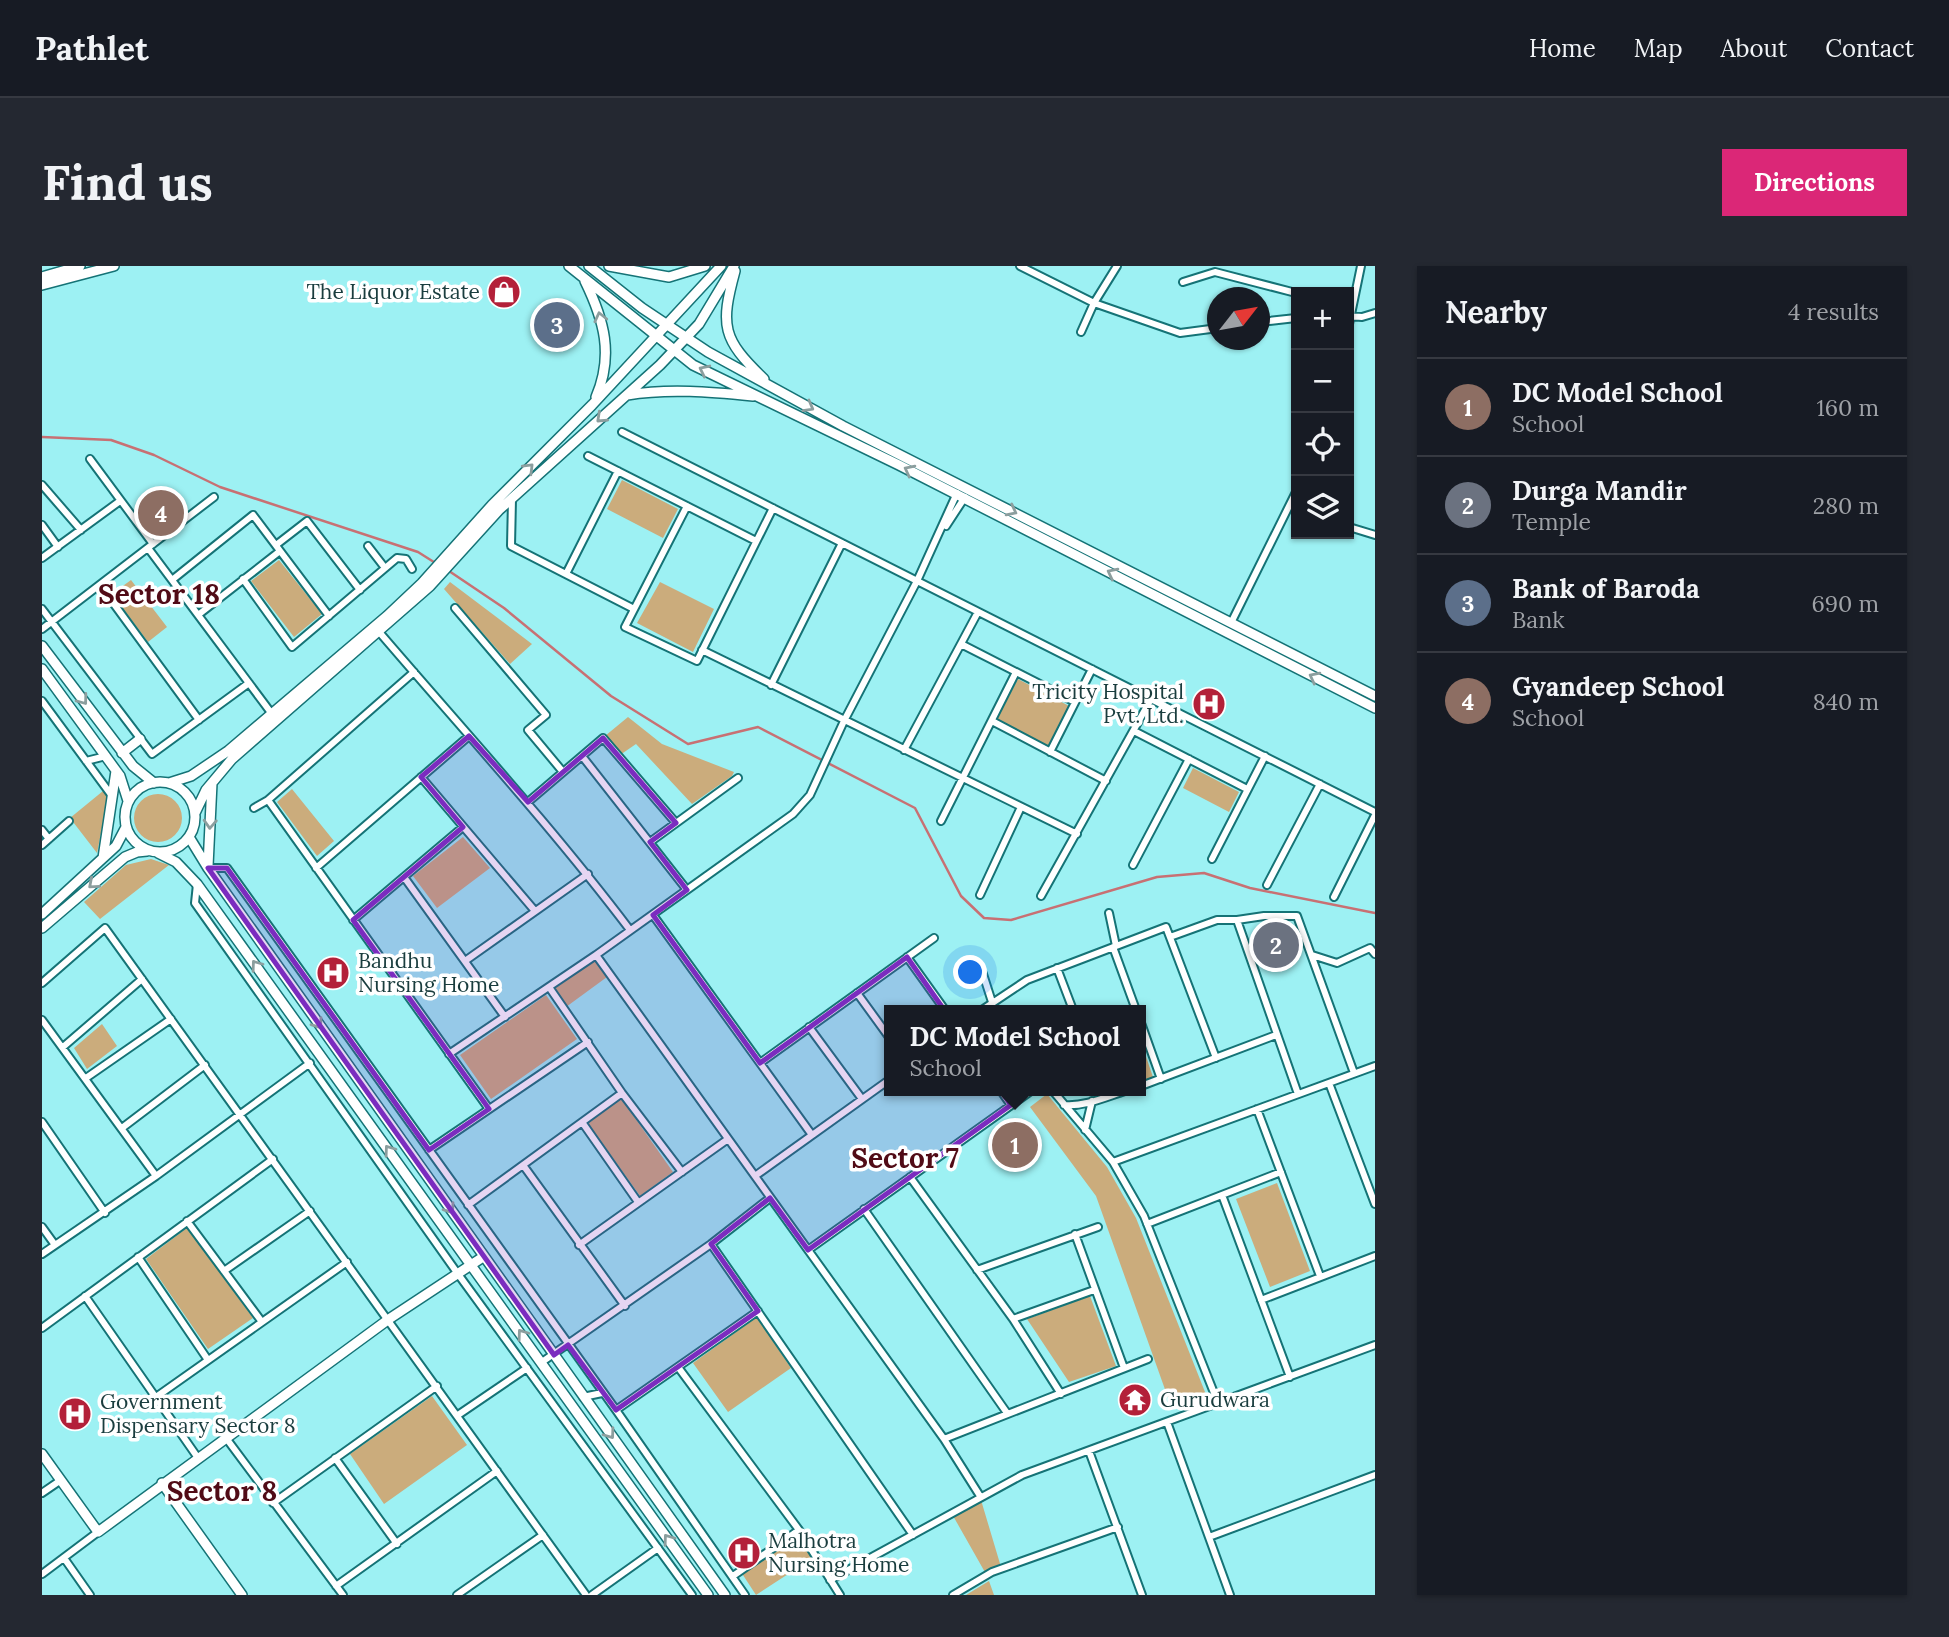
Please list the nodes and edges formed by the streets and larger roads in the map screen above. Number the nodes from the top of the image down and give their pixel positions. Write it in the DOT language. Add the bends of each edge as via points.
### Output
graph roads {
  1 [pos="80,266"];
  2 [pos="114,266"];
  3 [pos="569,266"];
  4 [pos="589,266"];
  5 [pos="609,266"];
  6 [pos="705,266"];
  7 [pos="721,266"];
  8 [pos="735,266"];
  9 [pos="1020,266"];
  10 [pos="1117,266"];
  11 [pos="1361,266"];
  12 [pos="42,277"];
  13 [pos="583,278"];
  14 [pos="1183,282"];
  15 [pos="42,285"];
  16 [pos="1291,292"];
  17 [pos="1354,293"];
  18 [pos="1094,303"];
  19 [pos="1375,313"];
  20 [pos="1354,318"];
  21 [pos="1291,319"];
  22 [pos="1270,321"];
  23 [pos="668,325"];
  24 [pos="1207,329"];
  25 [pos="1081,332"];
  26 [pos="657,337"];
  27 [pos="686,337"];
  28 [pos="674,350"];
  29 [pos="775,389"];
  30 [pos="625,395"];
  31 [pos="758,396"];
  32 [pos="592,405"];
  33 [pos="622,432"];
  34 [pos="588,456"];
  35 [pos="90,459"];
  36 [pos="618,471"];
  37 [pos="44,490"];
  38 [pos="962,492"];
  39 [pos="214,497"];
  40 [pos="512,499"];
  41 [pos="120,501"];
  42 [pos="1291,502"];
  43 [pos="687,506"];
  44 [pos="773,508"];
  45 [pos="1286,513"];
  46 [pos="1291,514"];
  47 [pos="42,525"];
  48 [pos="1354,529"];
  49 [pos="81,530"];
  50 [pos="1375,535"];
  51 [pos="756,541"];
  52 [pos="842,543"];
  53 [pos="150,546"];
  54 [pos="368,546"];
  55 [pos="58,547"];
  56 [pos="278,548"];
  57 [pos="452,556"];
  58 [pos="42,558"];
  59 [pos="385,568"];
  60 [pos="412,569"];
  61 [pos="437,573"];
  62 [pos="566,574"];
  63 [pos="243,579"];
  64 [pos="172,580"];
  65 [pos="917,581"];
  66 [pos="100,584"];
  67 [pos="360,590"];
  68 [pos="455,608"];
  69 [pos="42,609"];
  70 [pos="634,609"];
  71 [pos="978,612"];
  72 [pos="198,615"];
  73 [pos="329,616"];
  74 [pos="52,622"];
  75 [pos="1231,623"];
  76 [pos="42,629"];
  77 [pos="380,632"];
  78 [pos="961,644"];
  79 [pos="42,646"];
  80 [pos="702,650"];
  81 [pos="42,669"];
  82 [pos="1092,669"];
  83 [pos="414,672"];
  84 [pos="1016,672"];
  85 [pos="1345,681"];
  86 [pos="249,683"];
  87 [pos="771,685"];
  88 [pos="1375,687"];
  89 [pos="1375,696"];
  90 [pos="1151,699"];
  91 [pos="42,701"];
  92 [pos="1075,702"];
  93 [pos="1375,708"];
  94 [pos="271,714"];
  95 [pos="199,720"];
  96 [pos="844,721"];
  97 [pos="992,721"];
  98 [pos="1133,731"];
  99 [pos="469,736"];
  100 [pos="140,739"];
  101 [pos="904,750"];
  102 [pos="1050,752"];
  103 [pos="122,753"];
  104 [pos="106,756"];
  105 [pos="582,756"];
  106 [pos="1265,756"];
  107 [pos="1189,759"];
  108 [pos="86,761"];
  109 [pos="116,771"];
  110 [pos="563,772"];
  111 [pos="421,777"];
  112 [pos="738,778"];
  113 [pos="962,779"];
  114 [pos="213,781"];
  115 [pos="1106,781"];
  116 [pos="154,783"];
  117 [pos="169,783"];
  118 [pos="1320,784"];
  119 [pos="1247,789"];
  120 [pos="112,796"];
  121 [pos="268,800"];
  122 [pos="128,801"];
  123 [pos="528,802"];
  124 [pos="1021,807"];
  125 [pos="254,808"];
  126 [pos="195,813"];
  127 [pos="1375,813"];
  128 [pos="69,821"];
  129 [pos="940,821"];
  130 [pos="676,823"];
  131 [pos="126,827"];
  132 [pos="463,827"];
  133 [pos="42,830"];
  134 [pos="1077,834"];
  135 [pos="189,837"];
  136 [pos="49,839"];
  137 [pos="650,842"];
  138 [pos="42,845"];
  139 [pos="153,852"];
  140 [pos="103,858"];
  141 [pos="1212,859"];
  142 [pos="1133,865"];
  143 [pos="208,868"];
  144 [pos="316,868"];
  145 [pos="588,874"];
  146 [pos="404,877"];
  147 [pos="197,884"];
  148 [pos="1267,886"];
  149 [pos="687,890"];
  150 [pos="980,895"];
  151 [pos="1041,896"];
  152 [pos="1334,897"];
  153 [pos="535,911"];
  154 [pos="1109,913"];
  155 [pos="42,914"];
  156 [pos="653,915"];
  157 [pos="354,920"];
  158 [pos="1237,920"];
  159 [pos="42,928"];
  160 [pos="631,930"];
  161 [pos="1170,937"];
  162 [pos="934,938"];
  163 [pos="1115,946"];
  164 [pos="596,954"];
  165 [pos="1375,954"];
  166 [pos="1312,955"];
  167 [pos="907,957"];
  168 [pos="465,961"];
  169 [pos="974,963"];
  170 [pos="1058,968"];
  171 [pos="142,979"];
  172 [pos="42,983"];
  173 [pos="549,986"];
  174 [pos="858,993"];
  175 [pos="992,1002"];
  176 [pos="941,1005"];
  177 [pos="988,1005"];
  178 [pos="1071,1005"];
  179 [pos="1134,1005"];
  180 [pos="505,1017"];
  181 [pos="171,1019"];
  182 [pos="42,1020"];
  183 [pos="809,1027"];
  184 [pos="884,1030"];
  185 [pos="1276,1035"];
  186 [pos="1146,1037"];
  187 [pos="588,1042"];
  188 [pos="63,1047"];
  189 [pos="449,1054"];
  190 [pos="1216,1058"];
  191 [pos="310,1063"];
  192 [pos="760,1063"];
  193 [pos="205,1065"];
  194 [pos="1375,1066"];
  195 [pos="1354,1073"];
  196 [pos="86,1078"];
  197 [pos="1161,1079"];
  198 [pos="1329,1083"];
  199 [pos="884,1084"];
  200 [pos="1146,1084"];
  201 [pos="622,1093"];
  202 [pos="1298,1094"];
  203 [pos="1005,1096"];
  204 [pos="1024,1096"];
  205 [pos="1057,1096"];
  206 [pos="1101,1096"];
  207 [pos="862,1099"];
  208 [pos="1092,1101"];
  209 [pos="1011,1105"];
  210 [pos="1063,1105"];
  211 [pos="488,1109"];
  212 [pos="1258,1109"];
  213 [pos="239,1113"];
  214 [pos="42,1122"];
  215 [pos="582,1122"];
  216 [pos="122,1128"];
  217 [pos="1085,1130"];
  218 [pos="813,1135"];
  219 [pos="728,1139"];
  220 [pos="429,1150"];
  221 [pos="273,1159"];
  222 [pos="1113,1162"];
  223 [pos="523,1166"];
  224 [pos="682,1172"];
  225 [pos="1281,1172"];
  226 [pos="156,1176"];
  227 [pos="755,1176"];
  228 [pos="909,1177"];
  229 [pos="1222,1195"];
  230 [pos="770,1198"];
  231 [pos="638,1202"];
  232 [pos="1375,1204"];
  233 [pos="468,1205"];
  234 [pos="864,1209"];
  235 [pos="310,1211"];
  236 [pos="105,1213"];
  237 [pos="187,1221"];
  238 [pos="1147,1224"];
  239 [pos="42,1227"];
  240 [pos="1098,1227"];
  241 [pos="1075,1234"];
  242 [pos="711,1244"];
  243 [pos="55,1245"];
  244 [pos="579,1245"];
  245 [pos="808,1250"];
  246 [pos="42,1254"];
  247 [pos="1375,1256"];
  248 [pos="483,1257"];
  249 [pos="138,1258"];
  250 [pos="347,1262"];
  251 [pos="471,1265"];
  252 [pos="977,1270"];
  253 [pos="224,1271"];
  254 [pos="458,1273"];
  255 [pos="1320,1276"];
  256 [pos="1094,1290"];
  257 [pos="85,1296"];
  258 [pos="1261,1300"];
  259 [pos="625,1306"];
  260 [pos="758,1311"];
  261 [pos="389,1319"];
  262 [pos="1013,1319"];
  263 [pos="262,1322"];
  264 [pos="42,1328"];
  265 [pos="1375,1345"];
  266 [pos="568,1346"];
  267 [pos="554,1355"];
  268 [pos="1148,1359"];
  269 [pos="208,1360"];
  270 [pos="542,1362"];
  271 [pos="678,1367"];
  272 [pos="527,1368"];
  273 [pos="1124,1368"];
  274 [pos="1290,1377"];
  275 [pos="437,1387"];
  276 [pos="602,1393"];
  277 [pos="1061,1394"];
  278 [pos="156,1397"];
  279 [pos="583,1397"];
  280 [pos="1218,1403"];
  281 [pos="615,1410"];
  282 [pos="1007,1413"];
  283 [pos="458,1415"];
  284 [pos="1167,1422"];
  285 [pos="226,1438"];
  286 [pos="944,1439"];
  287 [pos="1089,1451"];
  288 [pos="42,1454"];
  289 [pos="198,1458"];
  290 [pos="335,1458"];
  291 [pos="497,1471"];
  292 [pos="1375,1475"];
  293 [pos="61,1480"];
  294 [pos="162,1483"];
  295 [pos="42,1493"];
  296 [pos="980,1496"];
  297 [pos="273,1503"];
  298 [pos="1118,1527"];
  299 [pos="799,1530"];
  300 [pos="98,1532"];
  301 [pos="543,1535"];
  302 [pos="912,1535"];
  303 [pos="1209,1538"];
  304 [pos="397,1544"];
  305 [pos="658,1548"];
  306 [pos="64,1558"];
  307 [pos="42,1574"];
  308 [pos="733,1576"];
  309 [pos="830,1580"];
  310 [pos="337,1587"];
  311 [pos="90,1595"];
  312 [pos="242,1595"];
  313 [pos="342,1595"];
  314 [pos="457,1595"];
  315 [pos="586,1595"];
  316 [pos="592,1595"];
  317 [pos="692,1595"];
  318 [pos="708,1595"];
  319 [pos="725,1595"];
  320 [pos="745,1595"];
  321 [pos="840,1595"];
  322 [pos="953,1595"];
  323 [pos="1142,1595"];
  324 [pos="1230,1595"];
  1 -- 12 [label="street"];
  2 -- 15 [label="street"];
  3 -- 13 [label="street"];
  4 -- 23 [label="street"];
  5 -- 6 [label="street" via="668,277"];
  7 -- 23 [label="street"];
  8 -- 27 [label="street"];
  8 -- 29 [label="street" via="725,307 729,338 741,357"];
  9 -- 18 [label="street"];
  10 -- 18 [label="street"];
  11 -- 17 [label="street"];
  13 -- 26 [label="street"];
  32 -- 13 [label="street, one-way" via="604,379 607,351 598,306"];
  14 -- 16 [label="street" via="1215,272"];
  18 -- 24 [label="street" via="1180,333"];
  18 -- 25 [label="street"];
  19 -- 20 [label="street"];
  21 -- 22 [label="street"];
  23 -- 26 [label="street"];
  23 -- 27 [label="street"];
  26 -- 28 [label="street"];
  26 -- 32 [label="street"];
  27 -- 28 [label="street"];
  27 -- 29 [label="street"];
  28 -- 30 [label="street"];
  31 -- 28 [label="street, one-way" via="693,365"];
  29 -- 38 [label="street, one-way"];
  30 -- 31 [label="street" via="693,391"];
  30 -- 40 [label="street, one-way"];
  38 -- 31 [label="street, one-way"];
  57 -- 32 [label="street, one-way" via="492,505"];
  33 -- 44 [label="street"];
  34 -- 36 [label="street"];
  35 -- 41 [label="street"];
  36 -- 43 [label="street"];
  36 -- 62 [label="street"];
  37 -- 49 [label="street"];
  38 -- 65 [label="street"];
  38 -- 75 [label="street, one-way"];
  93 -- 38 [label="street, one-way"];
  39 -- 53 [label="street"];
  40 -- 57 [label="street"];
  40 -- 62 [label="street" via="511,546"];
  41 -- 49 [label="street"];
  41 -- 53 [label="street"];
  42 -- 45 [label="street"];
  43 -- 51 [label="street"];
  43 -- 70 [label="street"];
  44 -- 51 [label="street"];
  44 -- 52 [label="street"];
  45 -- 46 [label="street"];
  45 -- 75 [label="street"];
  47 -- 55 [label="street"];
  48 -- 50 [label="street"];
  49 -- 55 [label="street"];
  51 -- 80 [label="street"];
  52 -- 65 [label="street"];
  52 -- 87 [label="street"];
  53 -- 64 [label="street"];
  53 -- 66 [label="street"];
  54 -- 59 [label="street"];
  55 -- 58 [label="street"];
  56 -- 63 [label="street"];
  56 -- 64 [label="street" via="253,515"];
  56 -- 67 [label="street" via="307,522"];
  56 -- 73 [label="street"];
  57 -- 61 [label="street"];
  59 -- 60 [label="street" via="402,557"];
  59 -- 67 [label="street"];
  61 -- 77 [label="street"];
  61 -- 94 [label="street"];
  62 -- 70 [label="street"];
  63 -- 72 [label="street"];
  63 -- 73 [label="street" via="292,647"];
  64 -- 72 [label="street"];
  65 -- 71 [label="street"];
  65 -- 96 [label="street"];
  66 -- 74 [label="street"];
  66 -- 95 [label="street"];
  67 -- 73 [label="street"];
  68 -- 110 [label="street" via="546,715 528,730"];
  69 -- 74 [label="street"];
  70 -- 80 [label="street" via="625,627 697,661"];
  71 -- 78 [label="street"];
  71 -- 82 [label="street"];
  72 -- 86 [label="street"];
  74 -- 76 [label="street"];
  74 -- 100 [label="street"];
  75 -- 85 [label="street"];
  77 -- 83 [label="street"];
  77 -- 114 [label="street"];
  78 -- 84 [label="street"];
  78 -- 101 [label="street"];
  79 -- 103 [label="street, one-way"];
  80 -- 87 [label="street"];
  81 -- 104 [label="street"];
  82 -- 90 [label="street"];
  82 -- 92 [label="street"];
  83 -- 99 [label="street"];
  83 -- 121 [label="street"];
  84 -- 92 [label="street"];
  84 -- 97 [label="street"];
  85 -- 88 [label="street"];
  85 -- 89 [label="street"];
  86 -- 94 [label="street"];
  86 -- 95 [label="street"];
  87 -- 96 [label="street"];
  90 -- 98 [label="street"];
  90 -- 106 [label="street"];
  91 -- 108 [label="street"];
  92 -- 102 [label="street"];
  94 -- 117 [label="street" via="206,767"];
  95 -- 100 [label="street" via="152,754"];
  96 -- 101 [label="street"];
  96 -- 149 [label="street" via="810,794 793,814"];
  97 -- 102 [label="street"];
  97 -- 113 [label="street"];
  98 -- 107 [label="street"];
  98 -- 115 [label="street"];
  99 -- 111 [label="street"];
  99 -- 123 [label="street"];
  100 -- 103 [label="street"];
  101 -- 113 [label="street"];
  102 -- 115 [label="street"];
  103 -- 116 [label="street"];
  104 -- 108 [label="street"];
  104 -- 109 [label="street"];
  105 -- 110 [label="street"];
  105 -- 130 [label="street" via="603,738"];
  105 -- 137 [label="street"];
  106 -- 118 [label="street"];
  106 -- 119 [label="street"];
  107 -- 119 [label="street"];
  107 -- 142 [label="street"];
  108 -- 120 [label="street"];
  109 -- 120 [label="street"];
  109 -- 122 [label="street"];
  110 -- 123 [label="street"];
  111 -- 132 [label="street"];
  111 -- 144 [label="street"];
  112 -- 130 [label="street"];
  113 -- 124 [label="street"];
  113 -- 129 [label="street"];
  114 -- 126 [label="street"];
  114 -- 143 [label="street, one-way"];
  115 -- 134 [label="street"];
  116 -- 117 [label="street"];
  116 -- 122 [label="street" via="139,789"];
  117 -- 126 [label="street" via="186,794"];
  118 -- 127 [label="street"];
  118 -- 148 [label="street"];
  119 -- 141 [label="street"];
  120 -- 140 [label="street"];
  121 -- 125 [label="street"];
  121 -- 144 [label="street"];
  122 -- 131 [label="street"];
  123 -- 145 [label="street"];
  124 -- 134 [label="street"];
  124 -- 150 [label="street"];
  126 -- 135 [label="street"];
  127 -- 152 [label="street"];
  128 -- 136 [label="street"];
  130 -- 137 [label="street"];
  131 -- 139 [label="street" via="134,842"];
  131 -- 140 [label="street"];
  132 -- 146 [label="street"];
  132 -- 153 [label="street"];
  133 -- 136 [label="street"];
  134 -- 151 [label="street"];
  135 -- 139 [label="street" via="175,849"];
  135 -- 143 [label="street"];
  136 -- 138 [label="street"];
  137 -- 149 [label="street"];
  139 -- 147 [label="street" via="176,862"];
  139 -- 159 [label="street, one-way" via="125,857"];
  140 -- 155 [label="street"];
  143 -- 220 [label="street" via="227,868"];
  143 -- 248 [label="street, one-way"];
  144 -- 157 [label="street"];
  145 -- 153 [label="street"];
  145 -- 160 [label="street"];
  146 -- 157 [label="street"];
  146 -- 168 [label="street"];
  147 -- 191 [label="street" via="195,903"];
  251 -- 147 [label="street, one-way"];
  149 -- 156 [label="street"];
  153 -- 168 [label="street"];
  154 -- 163 [label="street"];
  156 -- 160 [label="street"];
  156 -- 192 [label="street"];
  157 -- 189 [label="street"];
  158 -- 161 [label="street" via="1217,920"];
  158 -- 166 [label="street" via="1297,916"];
  158 -- 185 [label="street"];
  160 -- 164 [label="street"];
  161 -- 163 [label="street" via="1166,927"];
  161 -- 190 [label="street"];
  162 -- 167 [label="street"];
  163 -- 170 [label="street"];
  163 -- 179 [label="street"];
  164 -- 173 [label="street"];
  164 -- 219 [label="street"];
  165 -- 166 [label="street" via="1370,948 1337,963"];
  166 -- 195 [label="street"];
  167 -- 174 [label="street"];
  167 -- 176 [label="street"];
  168 -- 180 [label="street"];
  169 -- 175 [label="street" via="983,974"];
  170 -- 175 [label="street" via="1027,980"];
  170 -- 178 [label="street"];
  171 -- 172 [label="street" via="105,928"];
  171 -- 181 [label="street"];
  171 -- 188 [label="street"];
  173 -- 180 [label="street"];
  173 -- 187 [label="street"];
  174 -- 183 [label="street"];
  174 -- 184 [label="street"];
  175 -- 177 [label="street"];
  180 -- 189 [label="street"];
  181 -- 193 [label="street"];
  181 -- 196 [label="street"];
  182 -- 188 [label="street"];
  183 -- 192 [label="street"];
  183 -- 207 [label="street"];
  185 -- 190 [label="street"];
  185 -- 202 [label="street"];
  186 -- 197 [label="street"];
  187 -- 201 [label="street"];
  187 -- 211 [label="street"];
  188 -- 196 [label="street"];
  189 -- 211 [label="street"];
  190 -- 197 [label="street"];
  191 -- 213 [label="street"];
  191 -- 254 [label="street"];
  192 -- 218 [label="street"];
  193 -- 213 [label="street"];
  193 -- 216 [label="street"];
  194 -- 195 [label="street"];
  195 -- 198 [label="street"];
  196 -- 216 [label="street"];
  197 -- 200 [label="street"];
  198 -- 202 [label="street"];
  198 -- 232 [label="street"];
  199 -- 207 [label="street"];
  201 -- 215 [label="street"];
  201 -- 224 [label="street"];
  202 -- 212 [label="street"];
  203 -- 209 [label="street"];
  204 -- 209 [label="street"];
  205 -- 210 [label="street"];
  206 -- 208 [label="street"];
  207 -- 218 [label="street"];
  208 -- 210 [label="street"];
  208 -- 217 [label="street"];
  209 -- 228 [label="street"];
  210 -- 217 [label="street"];
  211 -- 220 [label="street"];
  212 -- 222 [label="street"];
  212 -- 225 [label="street"];
  213 -- 221 [label="street"];
  213 -- 226 [label="street"];
  214 -- 236 [label="street"];
  215 -- 223 [label="street"];
  215 -- 231 [label="street"];
  216 -- 226 [label="street"];
  217 -- 222 [label="street"];
  218 -- 227 [label="street"];
  219 -- 224 [label="street"];
  219 -- 227 [label="street"];
  220 -- 233 [label="street"];
  221 -- 235 [label="street"];
  221 -- 237 [label="street"];
  222 -- 238 [label="street"];
  223 -- 233 [label="street"];
  223 -- 244 [label="street"];
  224 -- 231 [label="street"];
  225 -- 229 [label="street"];
  225 -- 255 [label="street"];
  226 -- 236 [label="street"];
  227 -- 230 [label="street"];
  228 -- 234 [label="street"];
  228 -- 252 [label="street"];
  229 -- 238 [label="street"];
  229 -- 258 [label="street"];
  230 -- 242 [label="street"];
  230 -- 245 [label="street"];
  231 -- 244 [label="street"];
  233 -- 266 [label="street"];
  234 -- 245 [label="street"];
  234 -- 282 [label="street"];
  235 -- 250 [label="street"];
  235 -- 253 [label="street"];
  236 -- 243 [label="street"];
  237 -- 249 [label="street"];
  237 -- 253 [label="street"];
  238 -- 280 [label="street"];
  239 -- 243 [label="street"];
  240 -- 241 [label="street"];
  241 -- 252 [label="street"];
  241 -- 256 [label="street"];
  242 -- 259 [label="street"];
  242 -- 260 [label="street"];
  243 -- 246 [label="street"];
  244 -- 259 [label="street"];
  245 -- 286 [label="street"];
  247 -- 255 [label="street"];
  248 -- 251 [label="street"];
  248 -- 267 [label="street"];
  249 -- 257 [label="street"];
  249 -- 269 [label="street"];
  250 -- 261 [label="street"];
  250 -- 263 [label="street"];
  251 -- 254 [label="street"];
  270 -- 251 [label="street, one-way"];
  252 -- 262 [label="street"];
  253 -- 263 [label="street"];
  254 -- 261 [label="street"];
  254 -- 272 [label="street"];
  255 -- 258 [label="street"];
  256 -- 262 [label="street"];
  256 -- 273 [label="street"];
  257 -- 264 [label="street"];
  257 -- 278 [label="street"];
  258 -- 274 [label="street"];
  259 -- 266 [label="street"];
  260 -- 271 [label="street"];
  260 -- 302 [label="street"];
  261 -- 275 [label="street"];
  261 -- 285 [label="street"];
  262 -- 277 [label="street"];
  263 -- 269 [label="street"];
  265 -- 274 [label="street"];
  266 -- 267 [label="street"];
  266 -- 276 [label="street"];
  267 -- 270 [label="street"];
  267 -- 279 [label="street"];
  268 -- 273 [label="street"];
  269 -- 278 [label="street"];
  318 -- 270 [label="street, one-way"];
  271 -- 281 [label="street"];
  271 -- 299 [label="street"];
  272 -- 283 [label="street"];
  272 -- 305 [label="street"];
  273 -- 277 [label="street"];
  274 -- 280 [label="street"];
  275 -- 283 [label="street"];
  275 -- 290 [label="street"];
  276 -- 279 [label="street"];
  276 -- 281 [label="street"];
  277 -- 282 [label="street"];
  278 -- 289 [label="street"];
  279 -- 319 [label="street, one-way"];
  280 -- 284 [label="street"];
  281 -- 308 [label="street"];
  282 -- 286 [label="street"];
  283 -- 291 [label="street"];
  284 -- 287 [label="street"];
  284 -- 303 [label="street"];
  285 -- 289 [label="street"];
  285 -- 297 [label="street"];
  286 -- 296 [label="street"];
  287 -- 296 [label="street"];
  287 -- 298 [label="street"];
  288 -- 293 [label="street"];
  289 -- 294 [label="street"];
  290 -- 297 [label="street"];
  290 -- 304 [label="street"];
  291 -- 301 [label="street"];
  291 -- 304 [label="street"];
  292 -- 303 [label="street"];
  293 -- 295 [label="street"];
  293 -- 300 [label="street"];
  294 -- 300 [label="street"];
  294 -- 312 [label="street"];
  296 -- 302 [label="street"];
  297 -- 310 [label="street"];
  298 -- 322 [label="street" via="992,1572"];
  298 -- 323 [label="street"];
  299 -- 308 [label="street"];
  299 -- 309 [label="street"];
  300 -- 306 [label="street"];
  301 -- 314 [label="street"];
  301 -- 315 [label="street"];
  302 -- 309 [label="street"];
  303 -- 324 [label="street"];
  304 -- 310 [label="street"];
  305 -- 316 [label="street"];
  305 -- 317 [label="street"];
  306 -- 307 [label="street"];
  306 -- 311 [label="street"];
  308 -- 320 [label="street"];
  309 -- 321 [label="street"];
  310 -- 313 [label="street"];
}
